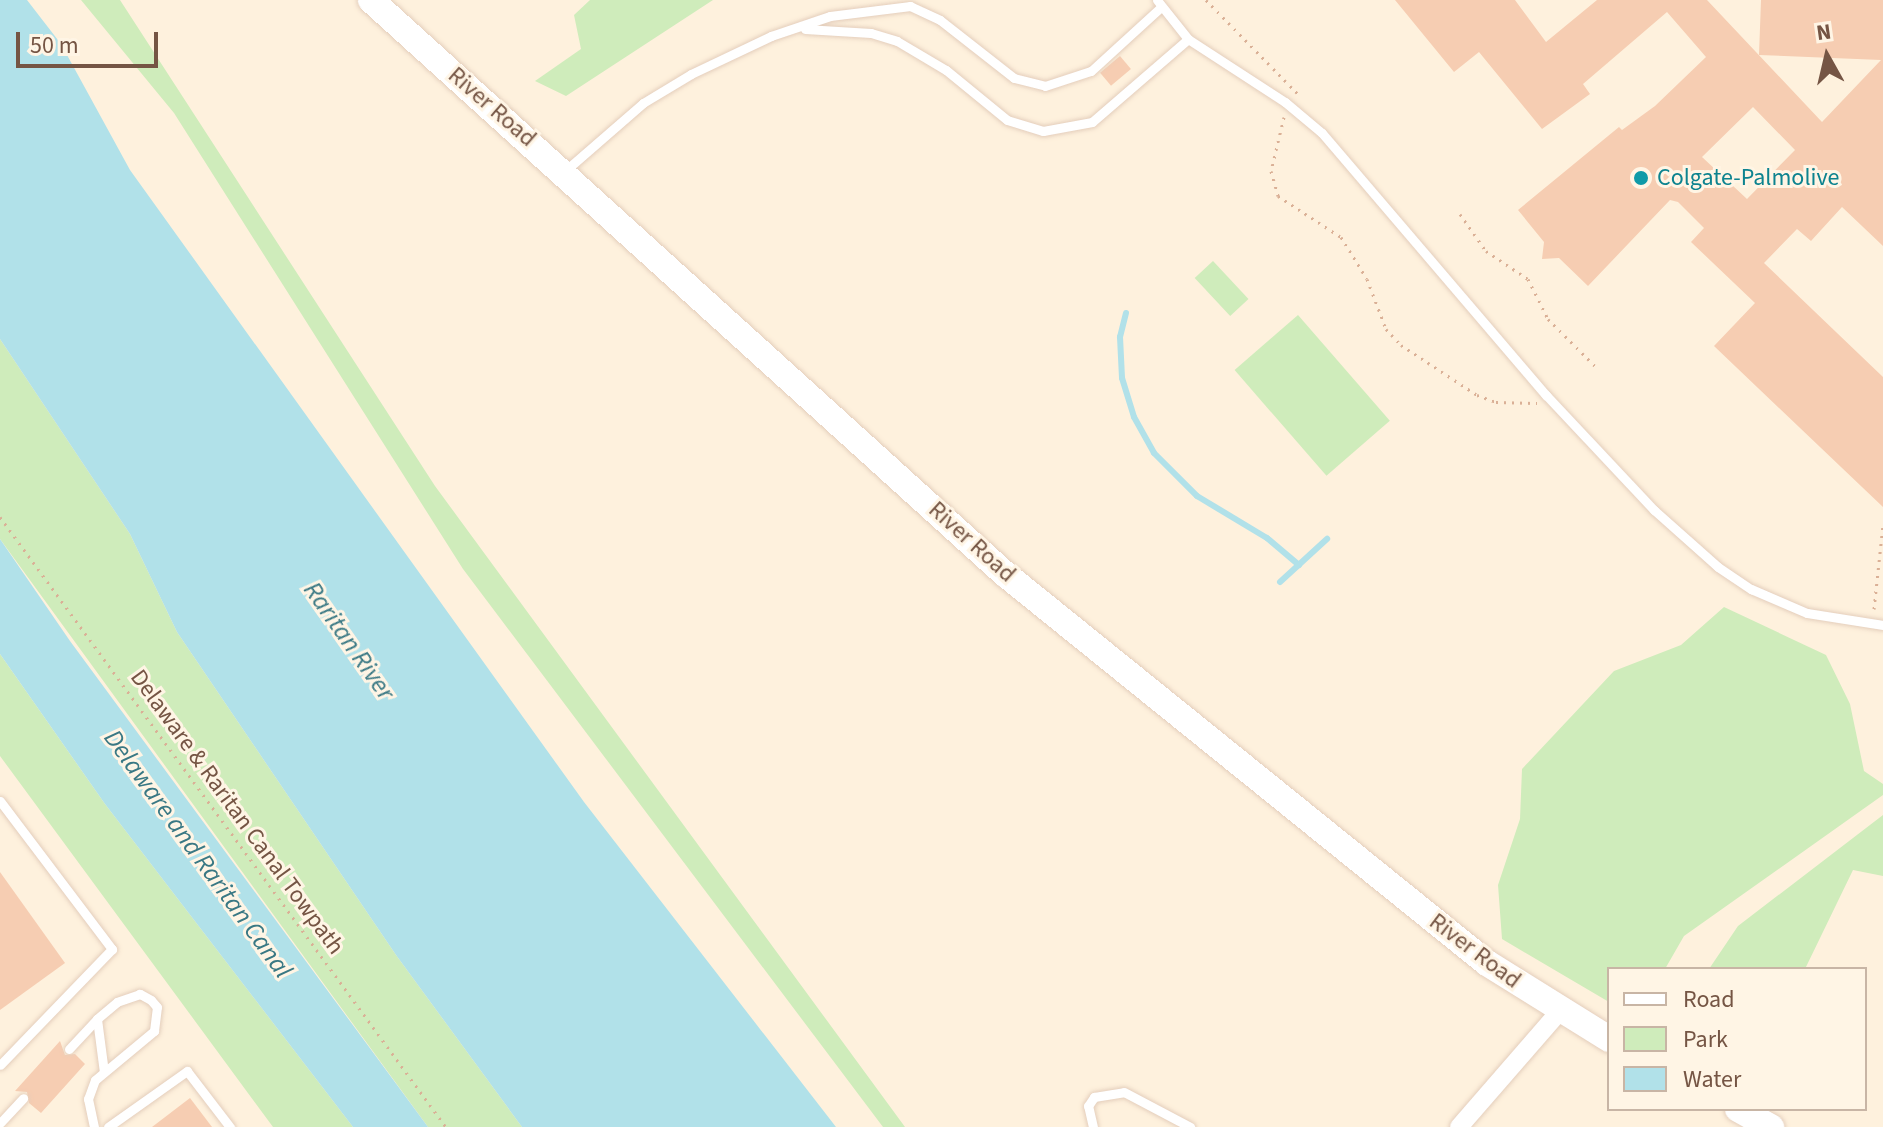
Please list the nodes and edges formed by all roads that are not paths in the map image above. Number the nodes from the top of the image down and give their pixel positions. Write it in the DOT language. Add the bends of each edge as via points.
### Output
graph roads {
  1 [pos="371,0"];
  2 [pos="1158,4"];
  3 [pos="797,28"];
  4 [pos="1188,39"];
  5 [pos="565,171"];
  6 [pos="1878,625"];
  7 [pos="0,801"];
  8 [pos="1559,1012"];
  9 [pos="97,1019"];
  10 [pos="1607,1038"];
  11 [pos="69,1049"];
  12 [pos="0,1065"];
  13 [pos="104,1072"];
  14 [pos="23,1098"];
  15 [pos="1742,1111"];
  16 [pos="0,1123"];
  17 [pos="94,1127"];
  18 [pos="108,1127"];
  19 [pos="230,1127"];
  20 [pos="1093,1127"];
  21 [pos="1190,1127"];
  22 [pos="1459,1127"];
  23 [pos="1771,1127"];
  1 -- 5 [label="main road, River Road"];
  2 -- 3 [label="lane" via="1091,71 1045,86 1014,78 940,20 910,6 881,6"];
  2 -- 4 [label="lane"];
  3 -- 4 [label="lane" via="871,33 897,41 946,70 1007,120 1043,131 1092,122"];
  3 -- 5 [label="lane" via="720,59 643,103"];
  4 -- 6 [label="lane" via="1322,133 1546,395 1654,510 1718,567 1778,602"];
  5 -- 8 [label="main road, River Road" via="1005,574 1487,963"];
  7 -- 12 [label="lane" via="112,949"];
  8 -- 10 [label="main road, River Road"];
  8 -- 22 [label="street"];
  9 -- 11 [label="lane"];
  9 -- 13 [label="lane"];
  9 -- 13 [label="lane" via="117,1002 140,994 157,1007 154,1031"];
  13 -- 17 [label="lane" via="88,1099"];
  14 -- 16 [label="lane"];
  15 -- 23 [label="main road"];
  18 -- 19 [label="lane" via="187,1071"];
  20 -- 21 [label="lane" via="1088,1106 1108,1092 1124,1092"];
}
